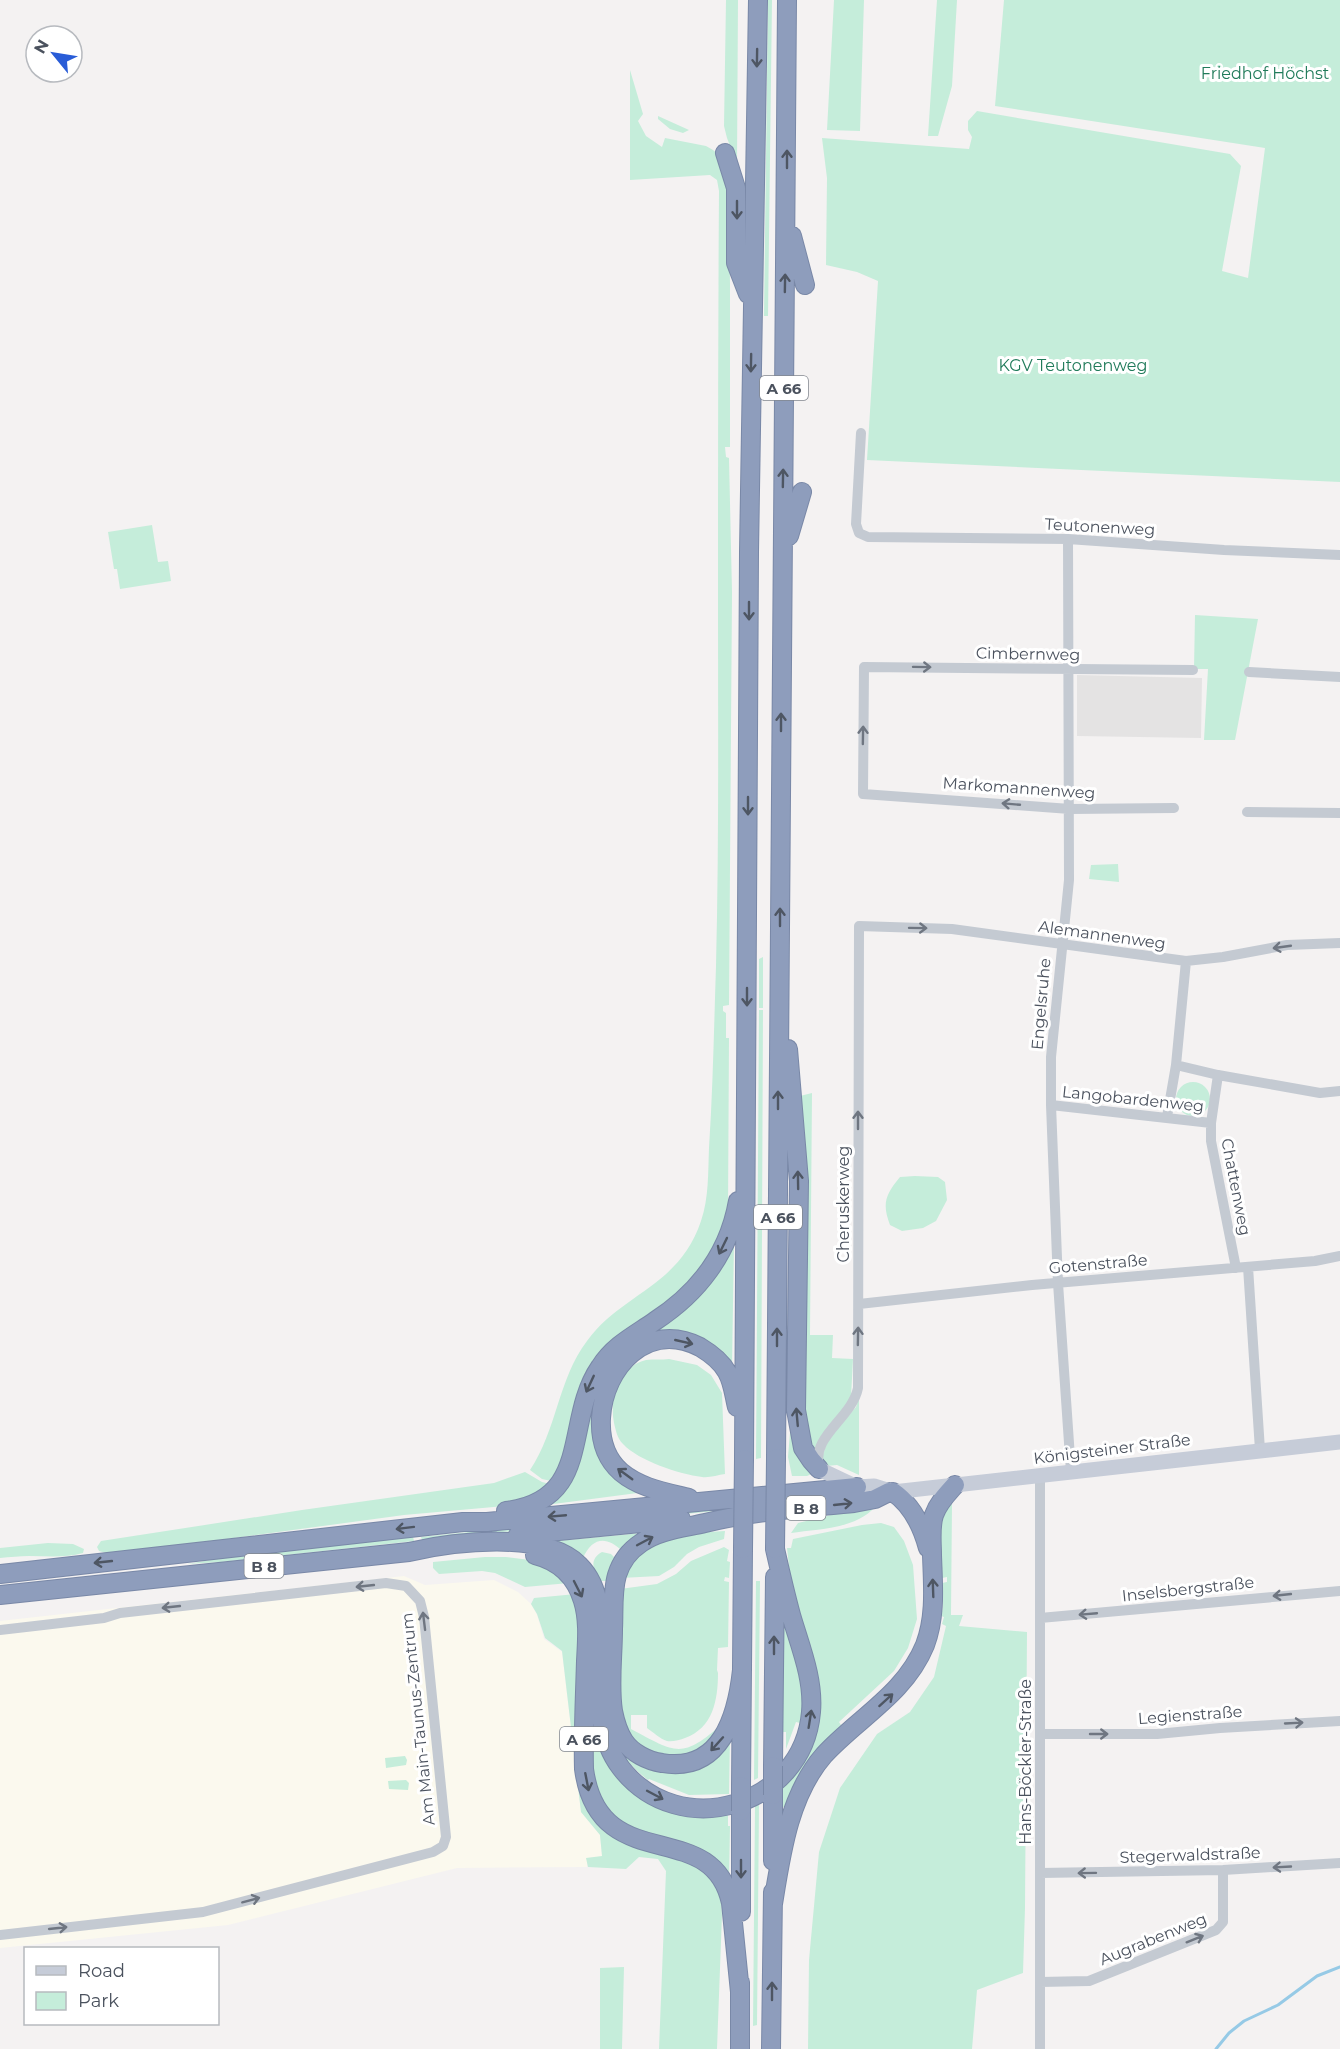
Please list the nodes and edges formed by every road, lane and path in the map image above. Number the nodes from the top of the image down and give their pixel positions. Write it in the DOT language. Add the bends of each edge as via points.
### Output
graph roads {
  1 [pos="758,0"];
  2 [pos="787,0"];
  3 [pos="725,153"];
  4 [pos="786,217"];
  5 [pos="805,285"];
  6 [pos="752,304"];
  7 [pos="861,433"];
  8 [pos="802,492"];
  9 [pos="1068,539"];
  10 [pos="1340,555"];
  11 [pos="782,558"];
  12 [pos="1068,669"];
  13 [pos="1192,670"];
  14 [pos="1249,672"];
  15 [pos="1340,677"];
  16 [pos="863,794"];
  17 [pos="1174,808"];
  18 [pos="1070,809"];
  19 [pos="1247,812"];
  20 [pos="1340,813"];
  21 [pos="860,926"];
  22 [pos="1340,943"];
  23 [pos="1061,945"];
  24 [pos="1186,961"];
  25 [pos="779,976"];
  26 [pos="1176,1065"];
  27 [pos="1218,1075"];
  28 [pos="1340,1091"];
  29 [pos="1051,1105"];
  30 [pos="1167,1117"];
  31 [pos="1211,1123"];
  32 [pos="746,1149"];
  33 [pos="1340,1256"];
  34 [pos="1248,1267"];
  35 [pos="1236,1268"];
  36 [pos="1058,1283"];
  37 [pos="859,1304"];
  38 [pos="1340,1442"];
  39 [pos="1260,1450"];
  40 [pos="744,1459"];
  41 [pos="819,1469"];
  42 [pos="1071,1472"];
  43 [pos="1040,1476"];
  44 [pos="955,1485"];
  45 [pos="857,1487"];
  46 [pos="891,1492"];
  47 [pos="699,1500"];
  48 [pos="722,1518"];
  49 [pos="463,1522"];
  50 [pos="468,1544"];
  51 [pos="775,1549"];
  52 [pos="408,1552"];
  53 [pos="932,1564"];
  54 [pos="0,1574"];
  55 [pos="1340,1591"];
  56 [pos="0,1594"];
  57 [pos="1040,1618"];
  58 [pos="0,1630"];
  59 [pos="742,1670"];
  60 [pos="1340,1721"];
  61 [pos="1041,1734"];
  62 [pos="1340,1863"];
  63 [pos="1223,1870"];
  64 [pos="1040,1873"];
  65 [pos="772,1904"];
  66 [pos="0,1935"];
  67 [pos="1040,1982"];
  68 [pos="740,1992"];
  69 [pos="740,2049"];
  70 [pos="771,2049"];
  71 [pos="1040,2049"];
  1 -- 6 [label="highway, A 66, one-way"];
  4 -- 2 [label="highway, A 66, one-way"];
  3 -- 6 [label="highway, one-way" via="736,188 736,263"];
  4 -- 5 [label="highway"];
  11 -- 4 [label="highway, A 66, one-way"];
  6 -- 32 [label="highway, A 66, one-way"];
  7 -- 9 [label="street, Teutonenweg" via="856,524 859,533 868,537"];
  8 -- 11 [label="highway"];
  9 -- 10 [label="street, Teutonenweg"];
  9 -- 12 [label="street, Engelsruhe"];
  25 -- 11 [label="highway, A 66, one-way"];
  12 -- 13 [label="street, Cimbernweg"];
  16 -- 12 [label="street, Cimbernweg, one-way" via="864,667"];
  12 -- 18 [label="street, Engelsruhe"];
  14 -- 15 [label="street"];
  18 -- 16 [label="street, Markomannenweg, one-way"];
  17 -- 18 [label="street, Markomannenweg"];
  18 -- 23 [label="street, Engelsruhe" via="1069,880"];
  19 -- 20 [label="street"];
  21 -- 23 [label="street, Alemannenweg, one-way" via="952,929"];
  37 -- 21 [label="street, Cheruskerweg, one-way"];
  22 -- 24 [label="street, Alemannenweg, one-way" via="1287,945"];
  23 -- 24 [label="street, Alemannenweg"];
  23 -- 29 [label="street, Engelsruhe"];
  24 -- 26 [label="street"];
  41 -- 25 [label="highway, one-way" via="803,1448 796,1410 798,1172 792,1077"];
  51 -- 25 [label="highway, A 66, one-way, bridge"];
  26 -- 27 [label="street, Langobardenweg"];
  26 -- 30 [label="street"];
  27 -- 28 [label="street, Langobardenweg" via="1320,1093"];
  27 -- 31 [label="street, Chattenweg"];
  29 -- 30 [label="street, Langobardenweg"];
  29 -- 36 [label="street, Engelsruhe"];
  30 -- 31 [label="street, Langobardenweg"];
  31 -- 35 [label="street, Chattenweg" via="1210,1141"];
  32 -- 40 [label="highway, A 66"];
  32 -- 49 [label="highway, one-way" via="735,1215 723,1248 705,1278 687,1297 624,1341 601,1364 586,1394 571,1462 559,1485 530,1505"];
  33 -- 34 [label="street, Gotenstraße"];
  34 -- 35 [label="street, Gotenstraße"];
  34 -- 39 [label="street"];
  35 -- 36 [label="street, Gotenstraße"];
  36 -- 37 [label="street, Gotenstraße"];
  36 -- 42 [label="street, Engelsruhe"];
  41 -- 37 [label="street, Cheruskerweg, one-way" via="822,1443 857,1394"];
  38 -- 39 [label="main road, Königsteiner Straße"];
  39 -- 42 [label="main road, Königsteiner Straße"];
  47 -- 40 [label="highway, one-way" via="642,1485 618,1470 610,1459 600,1429 601,1411 609,1380 627,1357 653,1341 689,1342 709,1352 727,1371 732,1383"];
  40 -- 59 [label="highway, A 66, bridge"];
  41 -- 45 [label="main road"];
  42 -- 43 [label="main road, Königsteiner Straße"];
  43 -- 44 [label="main road, Königsteiner Straße"];
  43 -- 57 [label="street, Hans-Böckler-Straße"];
  44 -- 46 [label="main road, Königsteiner Straße"];
  44 -- 53 [label="highway" via="934,1514"];
  45 -- 46 [label="main road, B 8" via="874,1486"];
  45 -- 47 [label="highway, B 8"];
  48 -- 46 [label="highway, B 8, one-way" via="854,1503"];
  46 -- 53 [label="highway" via="916,1516"];
  47 -- 49 [label="highway, B 8, one-way"];
  48 -- 50 [label="highway, B 8" via="516,1536"];
  59 -- 48 [label="highway, one-way" via="736,1706 726,1731 714,1748 698,1759 677,1765 657,1763 630,1748 619,1733 612,1686 615,1589 621,1563 645,1540"];
  49 -- 54 [label="highway, B 8, one-way"];
  50 -- 51 [label="highway, A 66, one-way" via="548,1547 580,1566 595,1588 599,1605 599,1693 610,1749 641,1788 663,1800 698,1808 729,1806 765,1791 786,1772 806,1737 811,1690"];
  50 -- 52 [label="highway, B 8"];
  65 -- 51 [label="highway, A 66, one-way, bridge"];
  52 -- 56 [label="highway, B 8"];
  52 -- 68 [label="highway, A 66, one-way" via="433,1555 494,1550 537,1555 555,1562 573,1580 584,1601 587,1628 587,1788 602,1817 616,1829 638,1840 698,1858 722,1878 731,1903"];
  65 -- 53 [label="highway, one-way" via="788,1829 809,1777 839,1740 900,1686 921,1654 933,1612"];
  55 -- 57 [label="street, Inselsbergstraße, one-way"];
  57 -- 61 [label="street, Hans-Böckler-Straße"];
  66 -- 58 [label="street, Am Main-Taunus-Zentrum, one-way" via="216,1910 433,1852 443,1846 446,1837 424,1617 420,1601 406,1586 386,1584 270,1596"];
  59 -- 68 [label="highway, A 66, one-way, bridge"];
  61 -- 60 [label="street, Legienstraße, one-way" via="1157,1734"];
  61 -- 64 [label="street, Hans-Böckler-Straße"];
  62 -- 63 [label="street, Stegerwaldstraße, one-way"];
  63 -- 64 [label="street, Stegerwaldstraße, one-way"];
  67 -- 63 [label="street, Augrabenweg, one-way" via="1089,1981 1216,1930 1223,1922"];
  64 -- 67 [label="street, Hans-Böckler-Straße"];
  70 -- 65 [label="highway, A 66, one-way"];
  67 -- 71 [label="street, Hans-Böckler-Straße"];
  68 -- 69 [label="highway, A 66"];
}
